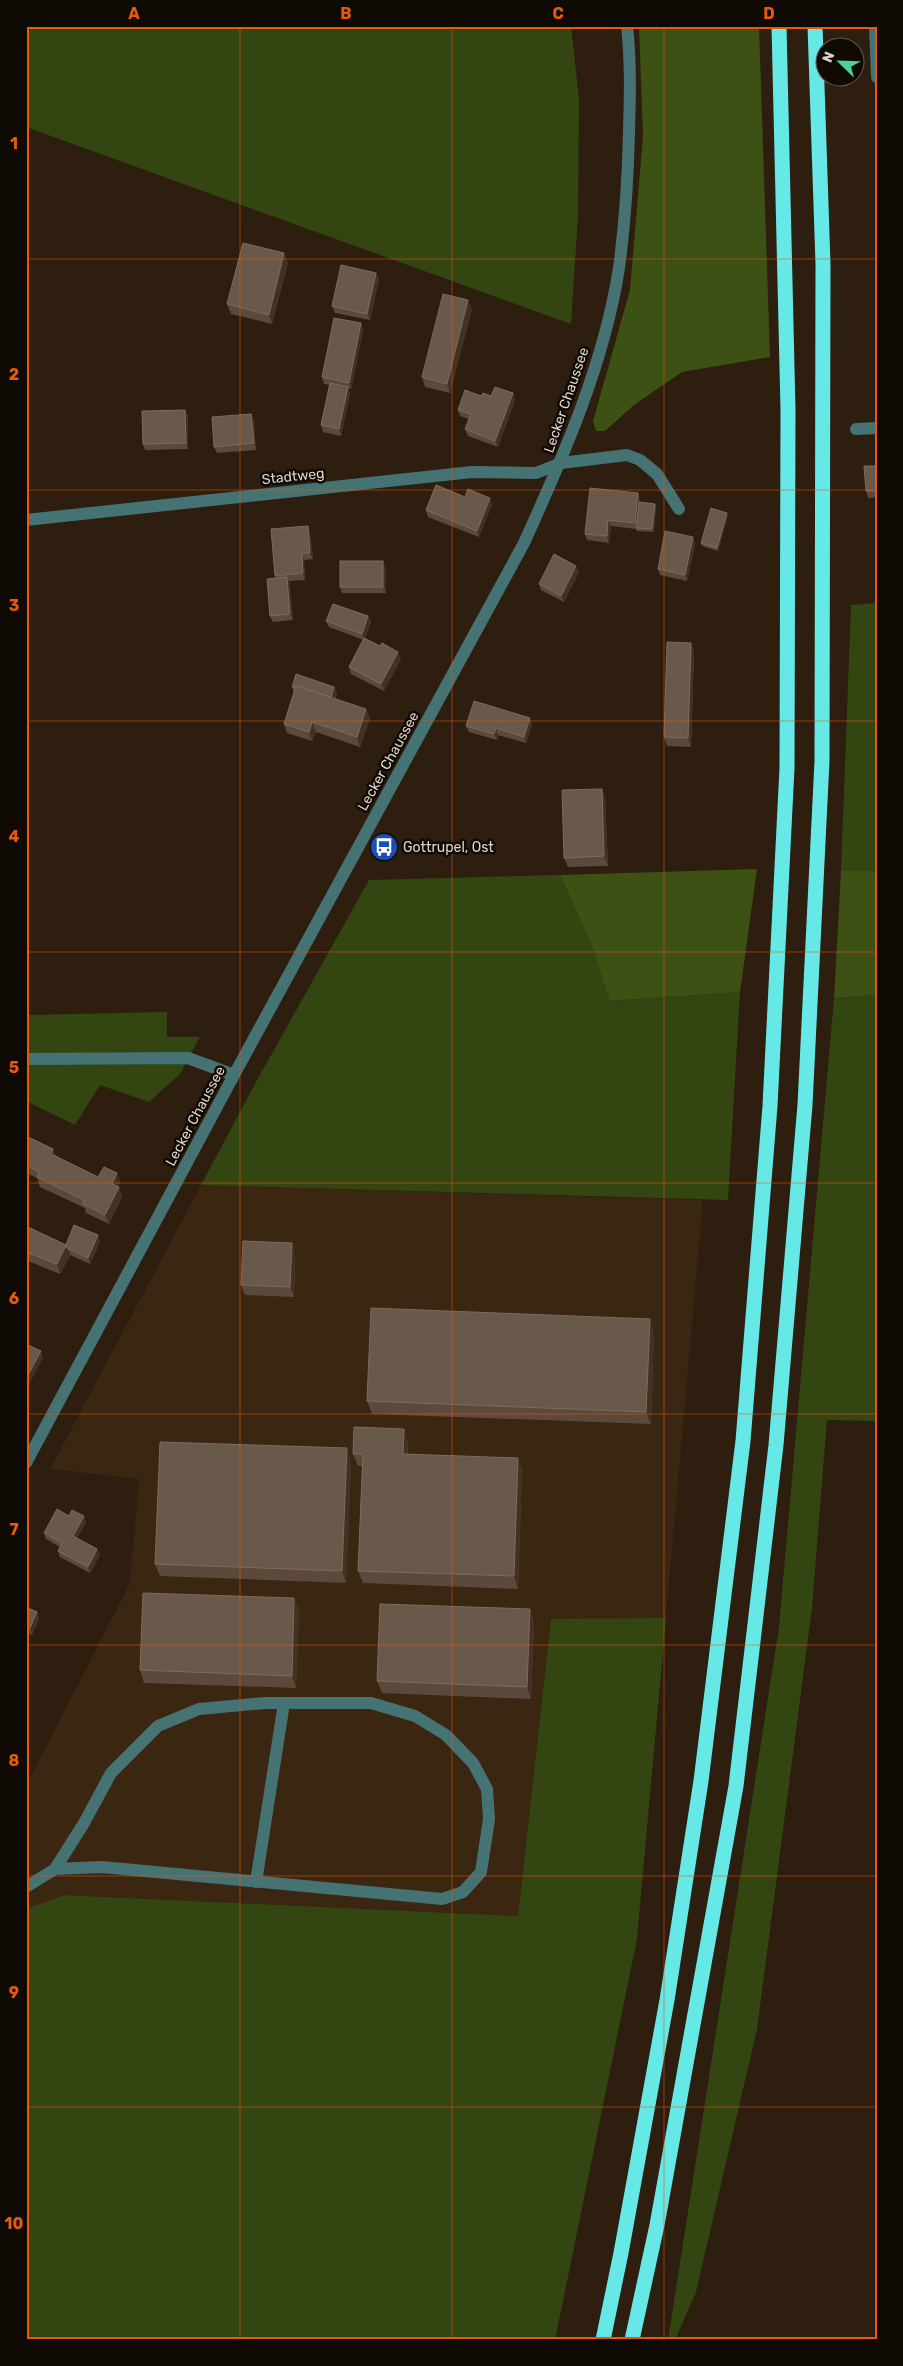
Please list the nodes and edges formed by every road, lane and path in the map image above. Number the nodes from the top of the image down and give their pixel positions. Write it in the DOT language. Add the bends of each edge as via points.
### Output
graph roads {
  1 [pos="627,26"];
  2 [pos="779,26"];
  3 [pos="815,26"];
  4 [pos="875,26"];
  5 [pos="877,76"];
  6 [pos="877,428"];
  7 [pos="856,429"];
  8 [pos="561,463"];
  9 [pos="679,509"];
  10 [pos="26,520"];
  11 [pos="26,1059"];
  12 [pos="234,1075"];
  13 [pos="26,1463"];
  14 [pos="284,1702"];
  15 [pos="56,1869"];
  16 [pos="256,1882"];
  17 [pos="26,1887"];
  18 [pos="602,2340"];
  19 [pos="632,2340"];
  1 -- 8 [label="street, Lecker Chaussee" via="631,59 627,196 618,269 605,332"];
  2 -- 18 [label="highway" via="788,410 788,768 770,1106 743,1441 701,1781 667,2000"];
  3 -- 19 [label="highway" via="823,264 822,761 804,1114 776,1445 736,1786 657,2226"];
  4 -- 5 [label="street"];
  6 -- 7 [label="street"];
  8 -- 9 [label="street, Stadtweg" via="627,456 640,460 657,474"];
  8 -- 10 [label="street, Stadtweg" via="536,473 472,472"];
  8 -- 12 [label="street, Lecker Chaussee" via="524,543"];
  11 -- 12 [label="street" via="188,1058"];
  12 -- 13 [label="street, Lecker Chaussee"];
  14 -- 15 [label="street" via="199,1709 158,1726 111,1773"];
  14 -- 16 [label="street"];
  14 -- 16 [label="street" via="371,1703 415,1716 446,1736 473,1763 487,1789 489,1819 481,1872 462,1892 442,1899"];
  15 -- 16 [label="street" via="102,1867"];
  15 -- 17 [label="street"];
}
